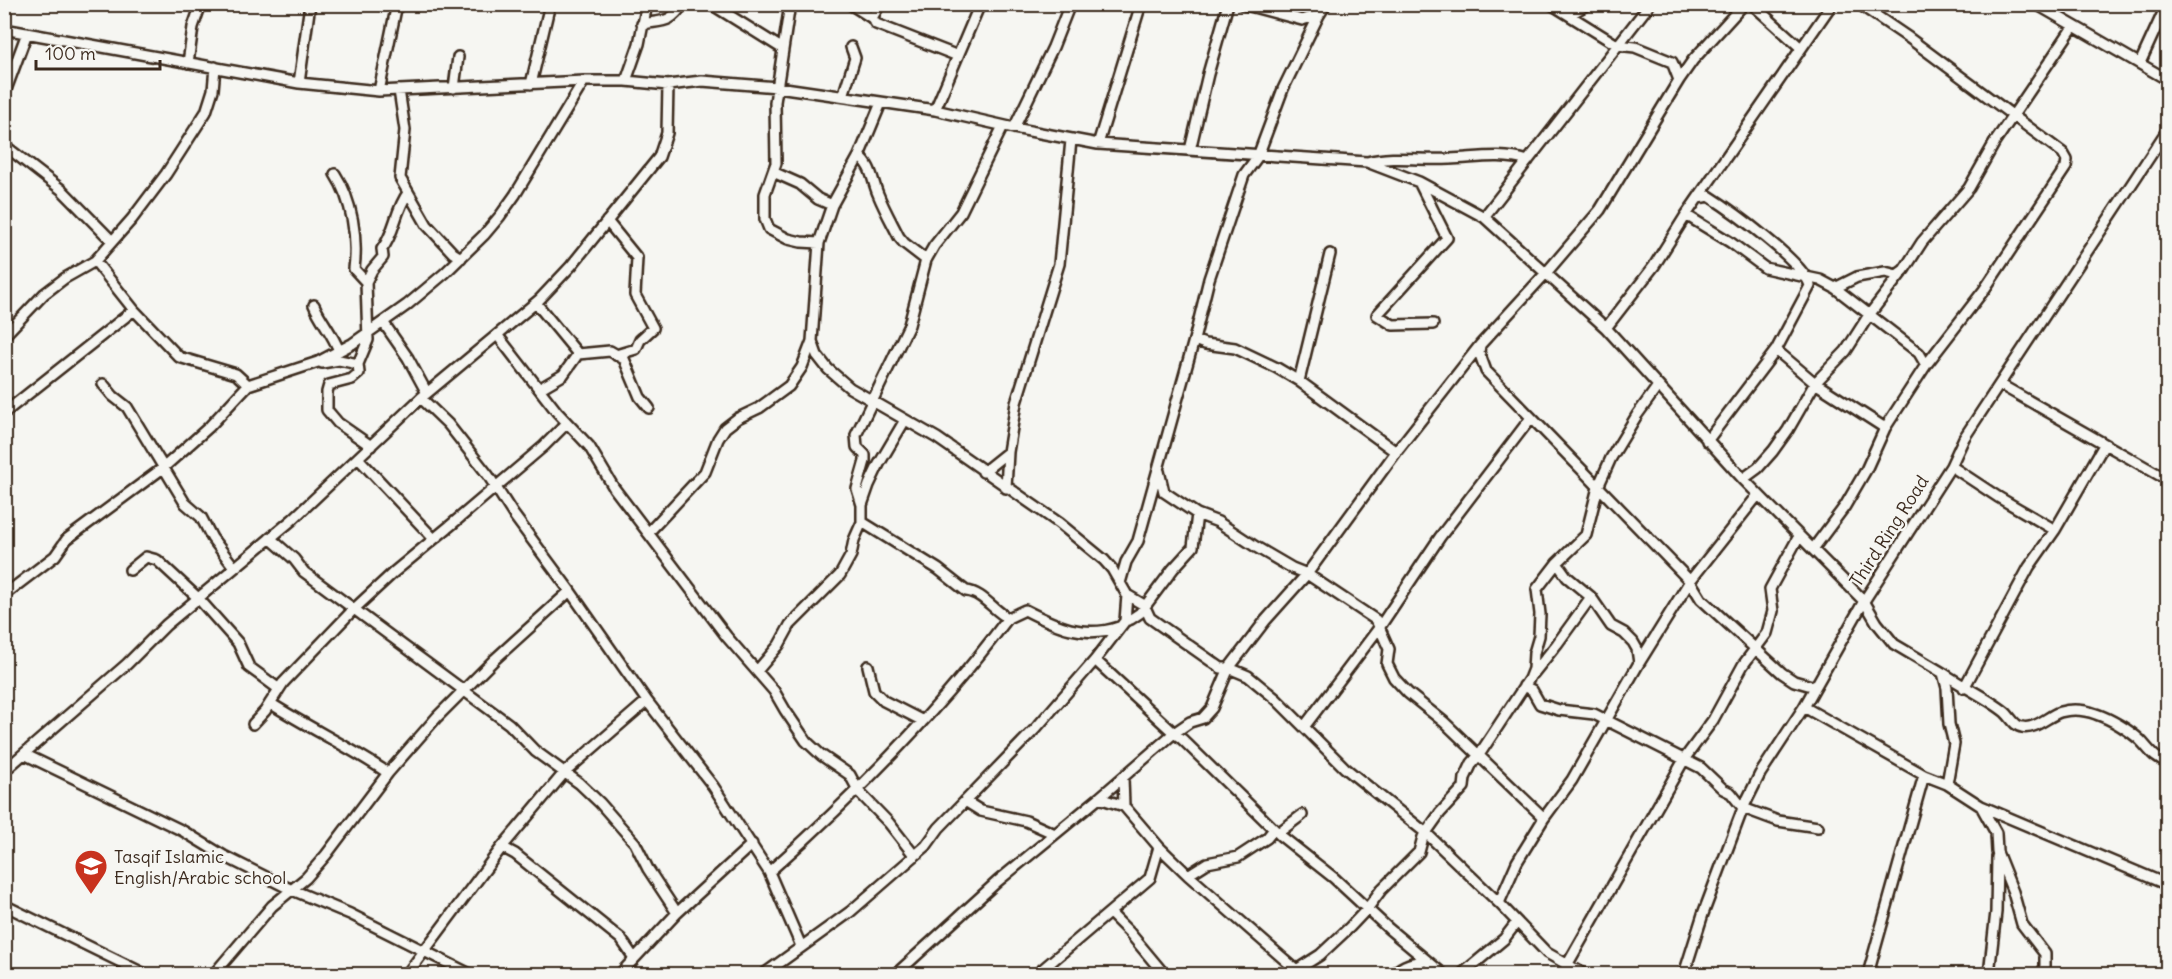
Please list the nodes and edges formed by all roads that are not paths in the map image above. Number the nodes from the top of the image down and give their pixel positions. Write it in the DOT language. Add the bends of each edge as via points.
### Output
graph roads {
  1 [pos="201,4"];
  2 [pos="310,4"];
  3 [pos="397,4"];
  4 [pos="550,4"];
  5 [pos="647,4"];
  6 [pos="684,4"];
  7 [pos="711,4"];
  8 [pos="790,4"];
  9 [pos="850,4"];
  10 [pos="880,4"];
  11 [pos="980,4"];
  12 [pos="1070,4"];
  13 [pos="1142,4"];
  14 [pos="1228,4"];
  15 [pos="1242,4"];
  16 [pos="1326,4"];
  17 [pos="1551,4"];
  18 [pos="1588,4"];
  19 [pos="1650,4"];
  20 [pos="1744,4"];
  21 [pos="1752,4"];
  22 [pos="1818,4"];
  23 [pos="1832,4"];
  24 [pos="1859,4"];
  25 [pos="2037,4"];
  26 [pos="2167,4"];
  27 [pos="1319,15"];
  28 [pos="1569,15"];
  29 [pos="1822,16"];
  30 [pos="872,18"];
  31 [pos="642,24"];
  32 [pos="2073,27"];
  33 [pos="4,29"];
  34 [pos="27,33"];
  35 [pos="1617,45"];
  36 [pos="851,47"];
  37 [pos="783,48"];
  38 [pos="1801,48"];
  39 [pos="958,56"];
  40 [pos="458,57"];
  41 [pos="188,63"];
  42 [pos="2140,63"];
  43 [pos="216,68"];
  44 [pos="1679,80"];
  45 [pos="2168,80"];
  46 [pos="584,81"];
  47 [pos="626,81"];
  48 [pos="299,83"];
  49 [pos="531,84"];
  50 [pos="668,85"];
  51 [pos="778,87"];
  52 [pos="454,88"];
  53 [pos="399,90"];
  54 [pos="379,91"];
  55 [pos="4,95"];
  56 [pos="843,96"];
  57 [pos="881,103"];
  58 [pos="935,110"];
  59 [pos="2012,116"];
  60 [pos="1003,126"];
  61 [pos="1014,128"];
  62 [pos="2168,129"];
  63 [pos="1071,140"];
  64 [pos="1098,144"];
  65 [pos="4,145"];
  66 [pos="1190,150"];
  67 [pos="859,156"];
  68 [pos="1258,156"];
  69 [pos="1528,161"];
  70 [pos="1367,162"];
  71 [pos="773,172"];
  72 [pos="335,174"];
  73 [pos="1419,182"];
  74 [pos="408,193"];
  75 [pos="1698,198"];
  76 [pos="832,205"];
  77 [pos="1686,214"];
  78 [pos="1484,217"];
  79 [pos="607,221"];
  80 [pos="112,241"];
  81 [pos="819,243"];
  82 [pos="1330,254"];
  83 [pos="461,258"];
  84 [pos="926,260"];
  85 [pos="95,261"];
  86 [pos="1904,270"];
  87 [pos="1546,273"];
  88 [pos="1808,278"];
  89 [pos="366,282"];
  90 [pos="1835,288"];
  91 [pos="536,303"];
  92 [pos="314,305"];
  93 [pos="134,310"];
  94 [pos="1869,315"];
  95 [pos="383,322"];
  96 [pos="1433,324"];
  97 [pos="1606,328"];
  98 [pos="367,333"];
  99 [pos="4,336"];
  100 [pos="498,336"];
  101 [pos="1194,340"];
  102 [pos="812,341"];
  103 [pos="1480,345"];
  104 [pos="1776,350"];
  105 [pos="339,351"];
  106 [pos="1937,352"];
  107 [pos="1919,353"];
  108 [pos="578,354"];
  109 [pos="616,355"];
  110 [pos="318,362"];
  111 [pos="358,364"];
  112 [pos="1926,365"];
  113 [pos="1299,381"];
  114 [pos="103,384"];
  115 [pos="1815,384"];
  116 [pos="249,385"];
  117 [pos="2001,385"];
  118 [pos="1658,386"];
  119 [pos="539,389"];
  120 [pos="424,396"];
  121 [pos="873,402"];
  122 [pos="649,408"];
  123 [pos="4,413"];
  124 [pos="1530,418"];
  125 [pos="904,420"];
  126 [pos="567,423"];
  127 [pos="1886,428"];
  128 [pos="1707,441"];
  129 [pos="2104,445"];
  130 [pos="371,446"];
  131 [pos="1008,452"];
  132 [pos="1396,452"];
  133 [pos="358,458"];
  134 [pos="1951,466"];
  135 [pos="163,468"];
  136 [pos="1158,469"];
  137 [pos="983,472"];
  138 [pos="1743,479"];
  139 [pos="2168,480"];
  140 [pos="496,487"];
  141 [pos="1598,487"];
  142 [pos="1006,488"];
  143 [pos="1164,492"];
  144 [pos="1758,495"];
  145 [pos="1150,498"];
  146 [pos="862,505"];
  147 [pos="1197,514"];
  148 [pos="862,522"];
  149 [pos="2055,530"];
  150 [pos="648,533"];
  151 [pos="1799,536"];
  152 [pos="270,538"];
  153 [pos="434,540"];
  154 [pos="1814,549"];
  155 [pos="1557,563"];
  156 [pos="234,567"];
  157 [pos="130,570"];
  158 [pos="1307,574"];
  159 [pos="1690,581"];
  160 [pos="1120,584"];
  161 [pos="570,591"];
  162 [pos="4,595"];
  163 [pos="1127,595"];
  164 [pos="1591,597"];
  165 [pos="198,598"];
  166 [pos="1863,601"];
  167 [pos="1144,605"];
  168 [pos="353,610"];
  169 [pos="1008,618"];
  170 [pos="1122,624"];
  171 [pos="1379,628"];
  172 [pos="1756,650"];
  173 [pos="1095,660"];
  174 [pos="1639,663"];
  175 [pos="868,666"];
  176 [pos="1229,668"];
  177 [pos="758,671"];
  178 [pos="1943,673"];
  179 [pos="1526,683"];
  180 [pos="1815,687"];
  181 [pos="1964,687"];
  182 [pos="279,689"];
  183 [pos="462,691"];
  184 [pos="647,702"];
  185 [pos="270,703"];
  186 [pos="1804,707"];
  187 [pos="923,721"];
  188 [pos="1607,721"];
  189 [pos="253,724"];
  190 [pos="1304,727"];
  191 [pos="1174,733"];
  192 [pos="24,754"];
  193 [pos="1479,756"];
  194 [pos="1685,758"];
  195 [pos="2168,763"];
  196 [pos="4,771"];
  197 [pos="388,773"];
  198 [pos="564,773"];
  199 [pos="1924,775"];
  200 [pos="1123,778"];
  201 [pos="1947,784"];
  202 [pos="857,789"];
  203 [pos="1100,798"];
  204 [pos="965,801"];
  205 [pos="1124,806"];
  206 [pos="1981,806"];
  207 [pos="1743,808"];
  208 [pos="1302,815"];
  209 [pos="1544,818"];
  210 [pos="1818,827"];
  211 [pos="1276,831"];
  212 [pos="1426,833"];
  213 [pos="1055,834"];
  214 [pos="752,844"];
  215 [pos="502,847"];
  216 [pos="1160,847"];
  217 [pos="1997,852"];
  218 [pos="914,855"];
  219 [pos="770,872"];
  220 [pos="1188,875"];
  221 [pos="2168,885"];
  222 [pos="291,890"];
  223 [pos="1499,903"];
  224 [pos="4,905"];
  225 [pos="1367,909"];
  226 [pos="676,913"];
  227 [pos="1110,914"];
  228 [pos="1517,922"];
  229 [pos="621,939"];
  230 [pos="644,946"];
  231 [pos="801,946"];
  232 [pos="425,951"];
  233 [pos="634,958"];
  234 [pos="1427,962"];
  235 [pos="1568,965"];
  236 [pos="1295,973"];
  237 [pos="141,974"];
  238 [pos="1162,974"];
  239 [pos="214,975"];
  240 [pos="407,975"];
  241 [pos="470,975"];
  242 [pos="620,975"];
  243 [pos="764,975"];
  244 [pos="896,975"];
  245 [pos="1037,975"];
  246 [pos="1393,975"];
  247 [pos="1443,975"];
  248 [pos="1462,975"];
  249 [pos="1562,975"];
  250 [pos="1584,975"];
  251 [pos="1684,975"];
  252 [pos="1868,975"];
  253 [pos="1989,975"];
  254 [pos="2042,975"];
  1 -- 41 [label="street"];
  2 -- 48 [label="street"];
  3 -- 54 [label="street"];
  4 -- 49 [label="street"];
  5 -- 31 [label="street"];
  6 -- 31 [label="street" via="668,21"];
  7 -- 37 [label="street"];
  8 -- 37 [label="street"];
  9 -- 30 [label="street"];
  10 -- 30 [label="street"];
  11 -- 39 [label="street"];
  12 -- 61 [label="street"];
  13 -- 64 [label="street"];
  14 -- 66 [label="street"];
  15 -- 27 [label="street" via="1302,20"];
  16 -- 27 [label="street"];
  17 -- 28 [label="street"];
  18 -- 28 [label="street"];
  19 -- 35 [label="street"];
  20 -- 44 [label="street"];
  21 -- 38 [label="street"];
  22 -- 29 [label="street"];
  23 -- 29 [label="street"];
  24 -- 59 [label="street"];
  25 -- 32 [label="street"];
  26 -- 42 [label="street"];
  27 -- 68 [label="street"];
  28 -- 35 [label="street"];
  29 -- 38 [label="street"];
  30 -- 39 [label="street" via="876,24"];
  31 -- 47 [label="street"];
  32 -- 42 [label="street"];
  32 -- 59 [label="street"];
  33 -- 34 [label="street"];
  34 -- 41 [label="street"];
  34 -- 55 [label="street"];
  35 -- 44 [label="street" via="1635,47 1672,62"];
  35 -- 69 [label="street"];
  36 -- 56 [label="street" via="855,58"];
  37 -- 51 [label="street"];
  38 -- 75 [label="street"];
  39 -- 58 [label="street"];
  40 -- 52 [label="street"];
  41 -- 43 [label="street"];
  42 -- 45 [label="street"];
  43 -- 48 [label="street"];
  43 -- 80 [label="street" via="206,112 166,174"];
  44 -- 87 [label="street" via="1600,210"];
  46 -- 47 [label="street"];
  46 -- 49 [label="street"];
  46 -- 83 [label="street" via="515,195"];
  47 -- 50 [label="street"];
  48 -- 54 [label="street"];
  49 -- 52 [label="street"];
  50 -- 51 [label="street" via="702,81"];
  50 -- 79 [label="street" via="667,133 659,157"];
  51 -- 56 [label="street"];
  51 -- 71 [label="street"];
  52 -- 53 [label="street"];
  53 -- 54 [label="street"];
  53 -- 74 [label="street" via="405,130 400,178"];
  56 -- 57 [label="street"];
  57 -- 58 [label="street"];
  57 -- 67 [label="street"];
  58 -- 60 [label="street"];
  59 -- 86 [label="street" via="1969,188 1922,242"];
  59 -- 106 [label="street" via="2063,153 2066,167 1984,290"];
  60 -- 61 [label="street"];
  60 -- 84 [label="street" via="961,212"];
  61 -- 63 [label="street"];
  62 -- 117 [label="street, Third Ring Road"];
  63 -- 64 [label="street"];
  63 -- 131 [label="street" via="1059,264 1016,404"];
  64 -- 66 [label="street"];
  65 -- 80 [label="street" via="62,190"];
  66 -- 68 [label="street"];
  67 -- 76 [label="street"];
  67 -- 84 [label="street" via="870,169 899,237"];
  68 -- 70 [label="street"];
  68 -- 101 [label="street" via="1244,175 1209,279"];
  69 -- 70 [label="street" via="1490,155 1384,158"];
  69 -- 78 [label="street"];
  70 -- 73 [label="street"];
  71 -- 76 [label="street"];
  71 -- 81 [label="street" via="765,194 769,229 794,241"];
  72 -- 89 [label="street" via="341,182 355,231 354,269"];
  73 -- 78 [label="street"];
  73 -- 96 [label="street" via="1447,238 1377,315 1393,325"];
  74 -- 83 [label="street" via="427,225"];
  74 -- 89 [label="street" via="401,202 390,239 382,249 383,257"];
  75 -- 77 [label="street"];
  75 -- 88 [label="street" via="1709,196 1727,207"];
  76 -- 81 [label="street"];
  77 -- 88 [label="street" via="1765,268"];
  77 -- 97 [label="street" via="1654,266"];
  78 -- 87 [label="street"];
  79 -- 91 [label="street"];
  79 -- 109 [label="street" via="637,258 635,295 652,328 636,349"];
  80 -- 85 [label="street"];
  81 -- 102 [label="street"];
  82 -- 113 [label="street"];
  83 -- 95 [label="street"];
  84 -- 121 [label="street" via="909,324"];
  85 -- 93 [label="street"];
  85 -- 99 [label="street" via="44,294"];
  86 -- 90 [label="street" via="1897,275 1885,272 1857,277"];
  86 -- 94 [label="street"];
  87 -- 97 [label="street"];
  87 -- 103 [label="street"];
  88 -- 90 [label="street"];
  88 -- 104 [label="street" via="1810,286"];
  89 -- 98 [label="street"];
  90 -- 94 [label="street"];
  91 -- 100 [label="street"];
  91 -- 108 [label="street"];
  92 -- 105 [label="street"];
  93 -- 116 [label="street" via="178,357 236,374"];
  93 -- 123 [label="street"];
  94 -- 107 [label="street"];
  94 -- 115 [label="street" via="1846,351"];
  95 -- 98 [label="street"];
  95 -- 120 [label="street" via="408,358"];
  97 -- 118 [label="street"];
  98 -- 105 [label="street"];
  98 -- 111 [label="street"];
  100 -- 119 [label="street"];
  100 -- 120 [label="street"];
  101 -- 113 [label="street" via="1236,348"];
  101 -- 136 [label="street"];
  102 -- 121 [label="street" via="828,369"];
  102 -- 150 [label="street" via="789,386 725,428 705,472"];
  103 -- 124 [label="street" via="1486,371"];
  103 -- 132 [label="street"];
  104 -- 115 [label="street"];
  104 -- 128 [label="street"];
  105 -- 110 [label="street"];
  106 -- 107 [label="street"];
  106 -- 112 [label="street"];
  107 -- 112 [label="street"];
  108 -- 109 [label="street" via="609,351"];
  108 -- 119 [label="street" via="563,375"];
  109 -- 122 [label="street" via="624,359 640,397"];
  110 -- 111 [label="street" via="339,360"];
  110 -- 116 [label="street"];
  111 -- 130 [label="street" via="359,373 352,379 329,385 327,410 338,423"];
  112 -- 127 [label="street"];
  113 -- 132 [label="street"];
  114 -- 135 [label="street" via="127,407"];
  115 -- 127 [label="street"];
  115 -- 138 [label="street" via="1773,452"];
  116 -- 135 [label="street"];
  117 -- 129 [label="street"];
  117 -- 134 [label="street, Third Ring Road" via="1964,438"];
  118 -- 128 [label="street"];
  118 -- 141 [label="street" via="1626,432"];
  119 -- 126 [label="street"];
  120 -- 130 [label="street"];
  120 -- 140 [label="street"];
  121 -- 125 [label="street"];
  121 -- 146 [label="street" via="856,435 857,447 865,455 857,489"];
  124 -- 141 [label="street"];
  124 -- 171 [label="street" via="1440,537"];
  125 -- 137 [label="street" via="937,438"];
  125 -- 146 [label="street"];
  126 -- 140 [label="street"];
  126 -- 150 [label="street" via="589,446"];
  127 -- 154 [label="street" via="1845,506"];
  128 -- 138 [label="street"];
  129 -- 139 [label="street"];
  129 -- 149 [label="street"];
  130 -- 133 [label="street"];
  131 -- 137 [label="street"];
  131 -- 142 [label="street"];
  132 -- 158 [label="street"];
  133 -- 152 [label="street"];
  133 -- 153 [label="street"];
  134 -- 149 [label="street"];
  134 -- 166 [label="street, Third Ring Road"];
  135 -- 156 [label="street"];
  135 -- 162 [label="street" via="67,539 55,556"];
  136 -- 143 [label="street"];
  136 -- 145 [label="street"];
  137 -- 142 [label="street"];
  138 -- 144 [label="street"];
  140 -- 153 [label="street"];
  140 -- 161 [label="street"];
  141 -- 155 [label="street" via="1586,535"];
  141 -- 159 [label="street"];
  142 -- 160 [label="street" via="1059,523 1104,560"];
  143 -- 145 [label="street"];
  143 -- 147 [label="street"];
  144 -- 151 [label="street"];
  144 -- 159 [label="street"];
  145 -- 160 [label="street"];
  146 -- 148 [label="street"];
  147 -- 158 [label="street" via="1218,522"];
  147 -- 167 [label="street" via="1192,547"];
  148 -- 169 [label="street"];
  148 -- 177 [label="street" via="840,575 790,625"];
  149 -- 181 [label="street" via="2029,567"];
  150 -- 177 [label="street" via="720,629"];
  151 -- 154 [label="street"];
  151 -- 172 [label="street" via="1770,589 1773,611 1767,633"];
  152 -- 156 [label="street"];
  152 -- 168 [label="street" via="304,572"];
  153 -- 168 [label="street"];
  154 -- 166 [label="street"];
  155 -- 164 [label="street"];
  155 -- 179 [label="street" via="1537,589 1539,636"];
  156 -- 165 [label="street"];
  157 -- 165 [label="street" via="146,557 157,560"];
  158 -- 171 [label="street" via="1376,620"];
  158 -- 176 [label="street"];
  159 -- 172 [label="street" via="1701,599"];
  159 -- 174 [label="street"];
  160 -- 163 [label="street"];
  161 -- 183 [label="street"];
  161 -- 184 [label="street"];
  163 -- 167 [label="street"];
  163 -- 170 [label="street"];
  164 -- 174 [label="street" via="1611,626 1633,642"];
  164 -- 179 [label="street"];
  165 -- 182 [label="street" via="238,643 249,667"];
  165 -- 192 [label="street"];
  166 -- 178 [label="street" via="1894,644"];
  166 -- 180 [label="street, Third Ring Road"];
  167 -- 170 [label="street" via="1140,613"];
  167 -- 176 [label="street" via="1156,623 1221,668"];
  168 -- 182 [label="street"];
  168 -- 183 [label="street"];
  169 -- 170 [label="street" via="1025,610 1060,627 1102,633"];
  169 -- 187 [label="street" via="957,685"];
  170 -- 173 [label="street"];
  171 -- 190 [label="street"];
  171 -- 193 [label="street" via="1389,649 1388,664 1394,678"];
  172 -- 180 [label="street" via="1794,681"];
  172 -- 194 [label="street"];
  173 -- 191 [label="street"];
  173 -- 204 [label="street"];
  174 -- 188 [label="street"];
  175 -- 187 [label="street" via="874,691 884,701"];
  176 -- 190 [label="street" via="1248,676"];
  176 -- 191 [label="street" via="1212,708 1203,718"];
  177 -- 202 [label="street" via="807,741 850,775"];
  178 -- 181 [label="street"];
  178 -- 201 [label="street" via="1954,744"];
  179 -- 188 [label="street" via="1540,704 1594,714"];
  179 -- 193 [label="street"];
  180 -- 186 [label="street, Third Ring Road"];
  181 -- 195 [label="street" via="2008,714 2020,727 2034,725 2059,712 2096,714"];
  182 -- 185 [label="street"];
  183 -- 197 [label="street"];
  183 -- 198 [label="street" via="509,724"];
  184 -- 198 [label="street"];
  184 -- 214 [label="street" via="713,786"];
  185 -- 189 [label="street"];
  185 -- 197 [label="street"];
  186 -- 199 [label="street"];
  186 -- 207 [label="street, Third Ring Road" via="1760,774"];
  187 -- 202 [label="street"];
  188 -- 194 [label="street"];
  188 -- 209 [label="street"];
  190 -- 212 [label="street" via="1345,768"];
  191 -- 200 [label="street"];
  191 -- 211 [label="street"];
  192 -- 196 [label="street"];
  192 -- 222 [label="street" via="183,831"];
  193 -- 209 [label="street"];
  193 -- 212 [label="street" via="1468,771 1464,787"];
  194 -- 207 [label="street" via="1731,793"];
  194 -- 235 [label="street"];
  197 -- 222 [label="street" via="326,855"];
  198 -- 215 [label="street"];
  198 -- 226 [label="street" via="600,803 635,843"];
  199 -- 201 [label="street"];
  199 -- 252 [label="street"];
  200 -- 203 [label="street"];
  200 -- 205 [label="street"];
  201 -- 206 [label="street"];
  202 -- 218 [label="street"];
  202 -- 219 [label="street"];
  203 -- 205 [label="street"];
  203 -- 213 [label="street"];
  204 -- 213 [label="street" via="981,812 1026,821"];
  204 -- 218 [label="street" via="927,846"];
  205 -- 216 [label="street"];
  206 -- 217 [label="street" via="1996,833"];
  206 -- 221 [label="street"];
  207 -- 210 [label="street" via="1778,821"];
  207 -- 251 [label="street, Third Ring Road" via="1702,914"];
  208 -- 211 [label="street"];
  209 -- 223 [label="street" via="1517,862"];
  211 -- 220 [label="street" via="1238,857 1207,862"];
  211 -- 225 [label="street"];
  212 -- 223 [label="street"];
  212 -- 225 [label="street" via="1419,852"];
  213 -- 244 [label="street"];
  214 -- 219 [label="street"];
  214 -- 226 [label="street"];
  215 -- 229 [label="street"];
  215 -- 232 [label="street"];
  216 -- 220 [label="street"];
  216 -- 227 [label="street" via="1150,878"];
  217 -- 253 [label="street"];
  217 -- 254 [label="street" via="2022,924 2045,954"];
  218 -- 231 [label="street" via="850,912"];
  219 -- 231 [label="street"];
  220 -- 236 [label="street"];
  222 -- 232 [label="street"];
  222 -- 239 [label="street" via="272,906"];
  223 -- 228 [label="street"];
  224 -- 237 [label="street"];
  225 -- 234 [label="street"];
  225 -- 236 [label="street" via="1320,955"];
  226 -- 230 [label="street"];
  227 -- 238 [label="street"];
  227 -- 245 [label="street"];
  228 -- 235 [label="street" via="1547,953"];
  228 -- 248 [label="street" via="1504,939"];
  229 -- 230 [label="street"];
  229 -- 233 [label="street"];
  230 -- 233 [label="street"];
  231 -- 243 [label="street"];
  232 -- 240 [label="street"];
  232 -- 241 [label="street"];
  233 -- 242 [label="street"];
  234 -- 246 [label="street" via="1402,966"];
  234 -- 247 [label="street"];
  235 -- 249 [label="street"];
  235 -- 250 [label="street"];
}
